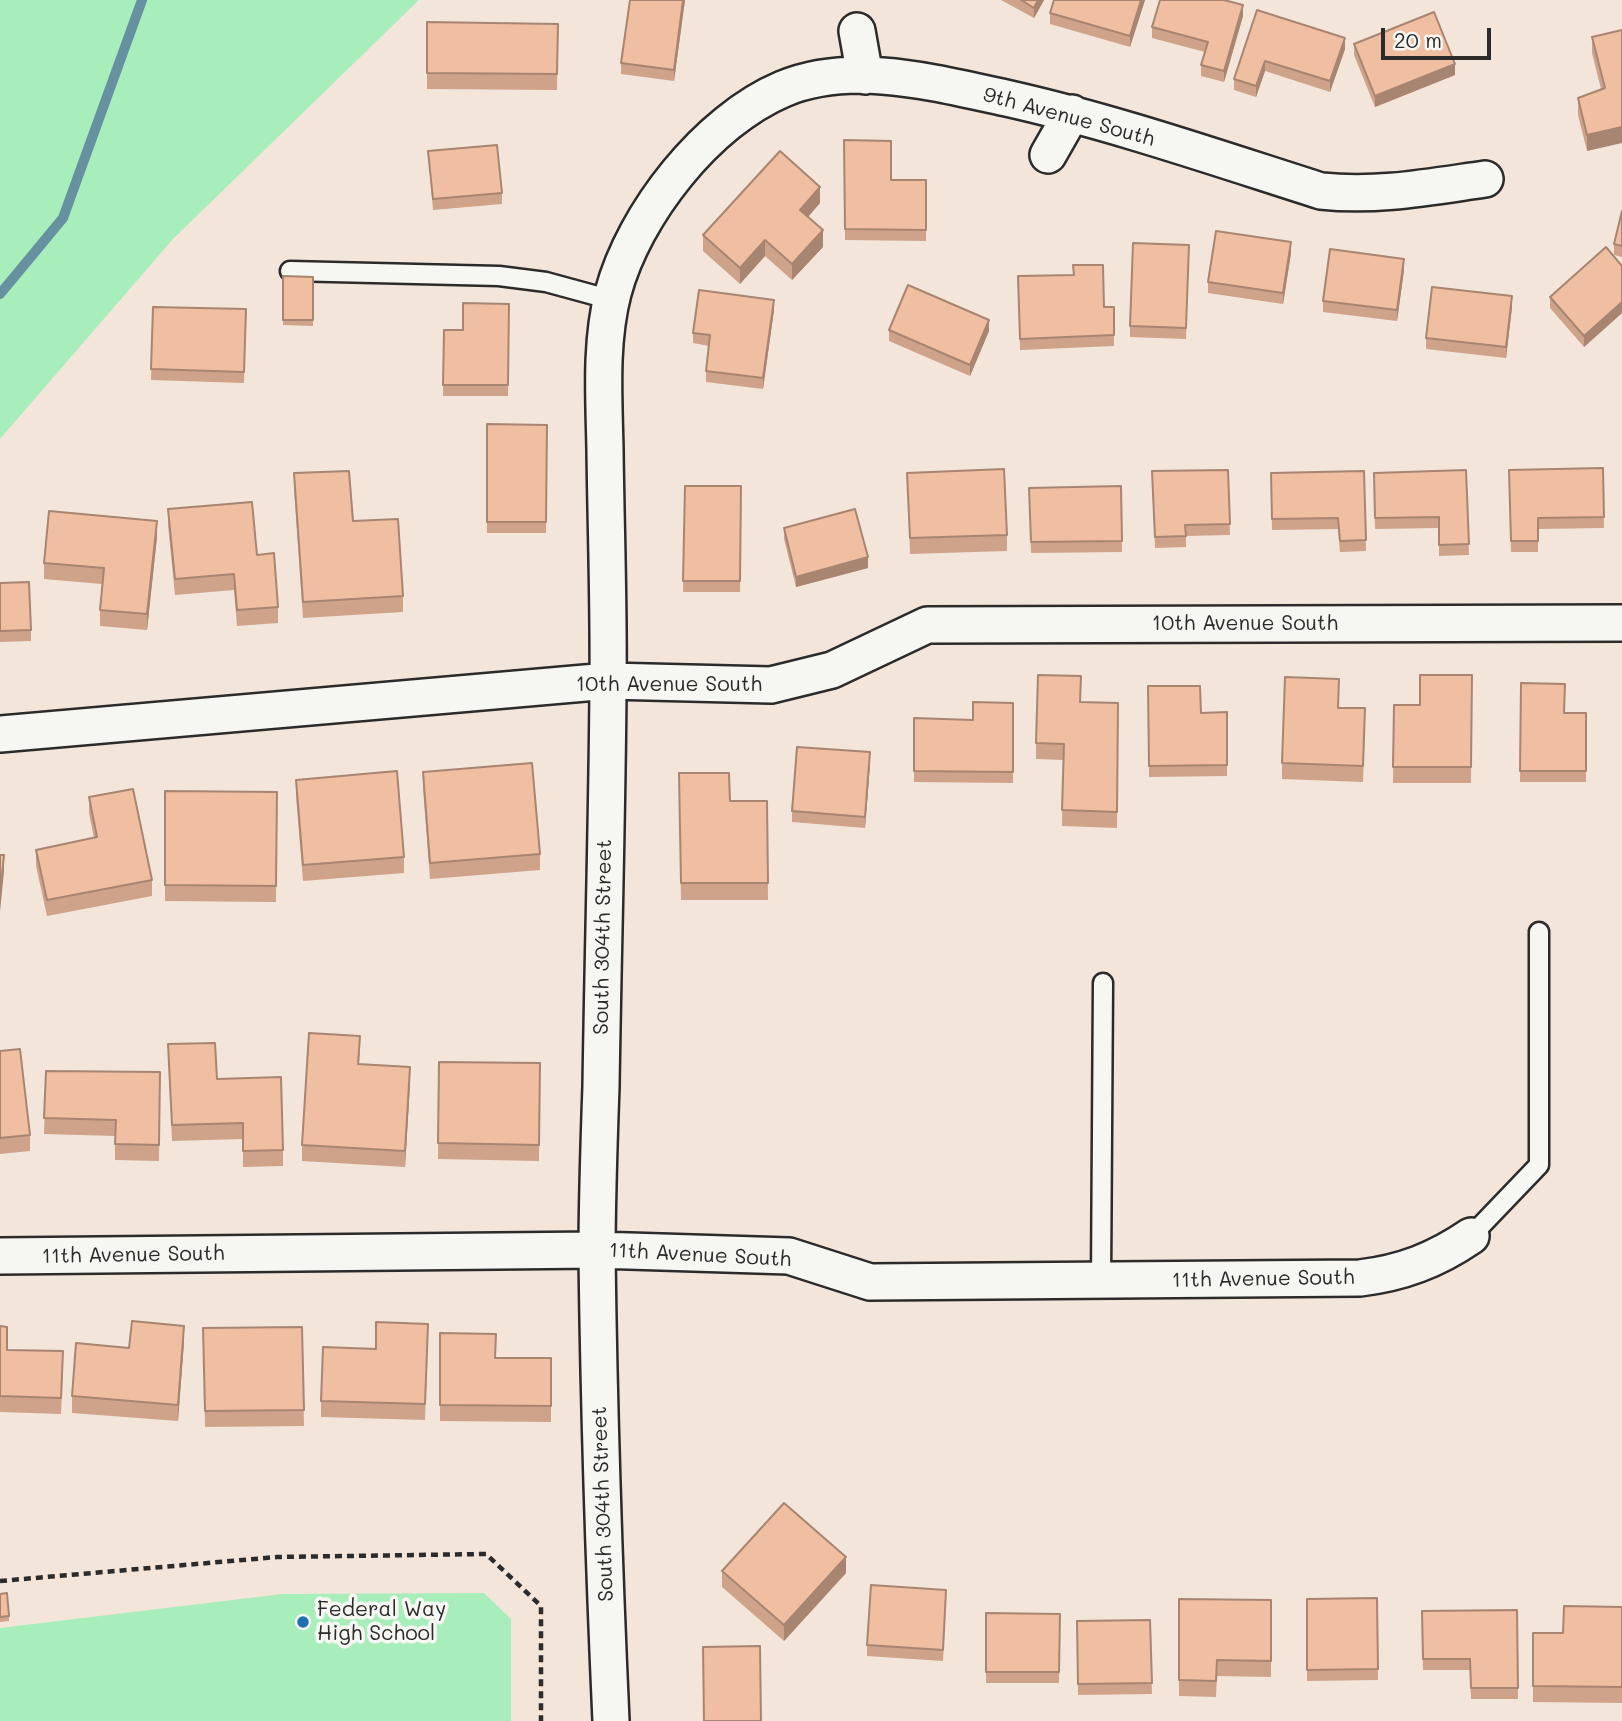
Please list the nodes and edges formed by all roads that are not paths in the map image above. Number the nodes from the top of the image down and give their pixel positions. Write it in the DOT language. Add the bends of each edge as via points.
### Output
graph roads {
  1 [pos="857,31"];
  2 [pos="865,76"];
  3 [pos="1072,113"];
  4 [pos="1048,155"];
  5 [pos="678,172"];
  6 [pos="1485,179"];
  7 [pos="289,271"];
  8 [pos="611,300"];
  9 [pos="1622,623"];
  10 [pos="608,681"];
  11 [pos="0,734"];
  12 [pos="1539,932"];
  13 [pos="1102,983"];
  14 [pos="1471,1236"];
  15 [pos="597,1250"];
  16 [pos="0,1256"];
  17 [pos="1101,1280"];
  18 [pos="611,1721"];
  1 -- 2 [label="street"];
  2 -- 3 [label="street, 9th Avenue South" via="918,80"];
  2 -- 5 [label="street, 9th Avenue South" via="809,80 781,90 734,117"];
  3 -- 4 [label="street"];
  3 -- 6 [label="street, 9th Avenue South" via="1321,191 1391,193"];
  5 -- 8 [label="street, South 304th Street" via="632,242"];
  7 -- 8 [label="lane" via="499,276 546,282"];
  8 -- 10 [label="street, South 304th Street" via="605,324 604,400"];
  9 -- 10 [label="street, 10th Avenue South" via="927,625 832,670 771,685"];
  10 -- 11 [label="street, 10th Avenue South"];
  10 -- 15 [label="street, South 304th Street"];
  12 -- 14 [label="lane" via="1539,1165"];
  13 -- 17 [label="lane"];
  14 -- 17 [label="street, 11th Avenue South" via="1426,1263 1360,1278"];
  15 -- 16 [label="street, 11th Avenue South"];
  15 -- 17 [label="street, 11th Avenue South" via="789,1256 870,1282"];
  15 -- 18 [label="street, South 304th Street"];
}
